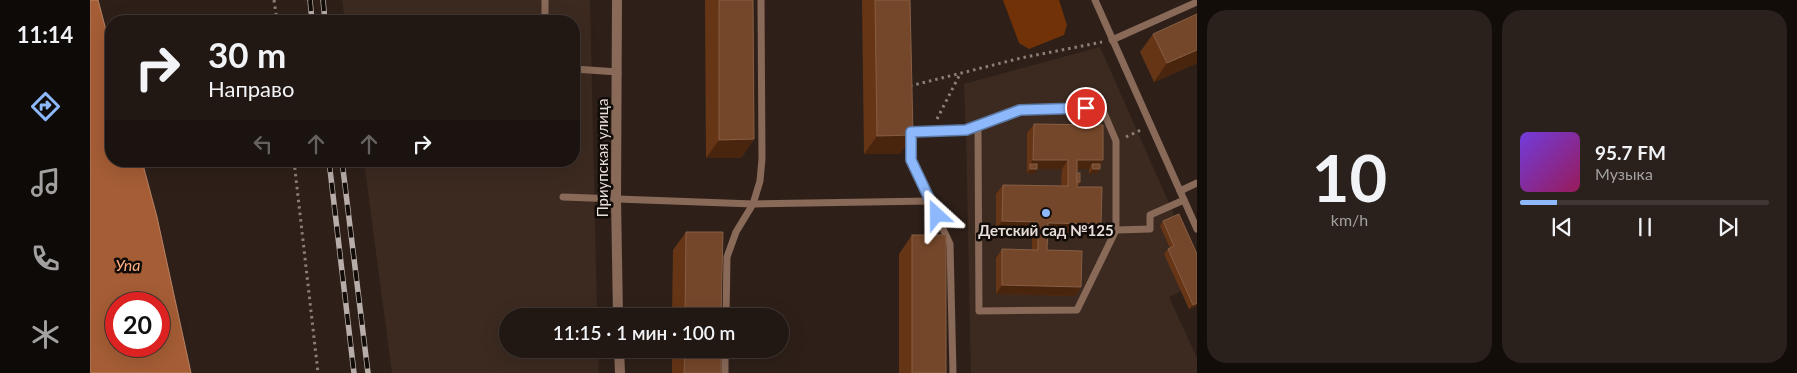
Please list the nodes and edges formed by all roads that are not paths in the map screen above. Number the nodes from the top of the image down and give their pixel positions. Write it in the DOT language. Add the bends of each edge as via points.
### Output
graph roads {
  1 [pos="544,0"];
  2 [pos="617,0"];
  3 [pos="761,0"];
  4 [pos="1095,0"];
  5 [pos="1197,2"];
  6 [pos="545,15"];
  7 [pos="1112,40"];
  8 [pos="580,69"];
  9 [pos="618,72"];
  10 [pos="911,123"];
  11 [pos="978,126"];
  12 [pos="911,132"];
  13 [pos="1197,183"];
  14 [pos="1180,191"];
  15 [pos="563,197"];
  16 [pos="616,199"];
  17 [pos="930,200"];
  18 [pos="1184,200"];
  19 [pos="753,204"];
  20 [pos="1197,229"];
  21 [pos="1116,230"];
  22 [pos="618,308"];
  23 [pos="726,308"];
  24 [pos="619,358"];
  25 [pos="725,358"];
  26 [pos="620,373"];
  27 [pos="725,373"];
  28 [pos="953,373"];
  1 -- 6 [label="lane"];
  2 -- 9 [label="street, Приупская улица"];
  3 -- 19 [label="lane" via="762,159"];
  4 -- 7 [label="lane"];
  5 -- 7 [label="lane"];
  7 -- 14 [label="lane"];
  8 -- 9 [label="lane"];
  9 -- 16 [label="street, Приупская улица"];
  10 -- 12 [label="lane"];
  11 -- 12 [label="lane" via="966,130"];
  11 -- 21 [label="lane" via="1020,110 1102,108 1116,141"];
  11 -- 21 [label="lane" via="979,311 1077,310"];
  12 -- 17 [label="lane" via="911,160"];
  13 -- 14 [label="lane"];
  14 -- 18 [label="lane"];
  15 -- 16 [label="lane"];
  16 -- 19 [label="lane"];
  16 -- 22 [label="street, Приупская улица"];
  17 -- 19 [label="lane"];
  17 -- 28 [label="lane" via="950,244"];
  18 -- 20 [label="lane"];
  18 -- 21 [label="lane" via="1150,214 1150,228"];
  19 -- 23 [label="lane" via="736,232 727,257"];
  24 -- 26 [label="street"];
  25 -- 27 [label="lane"];
}
